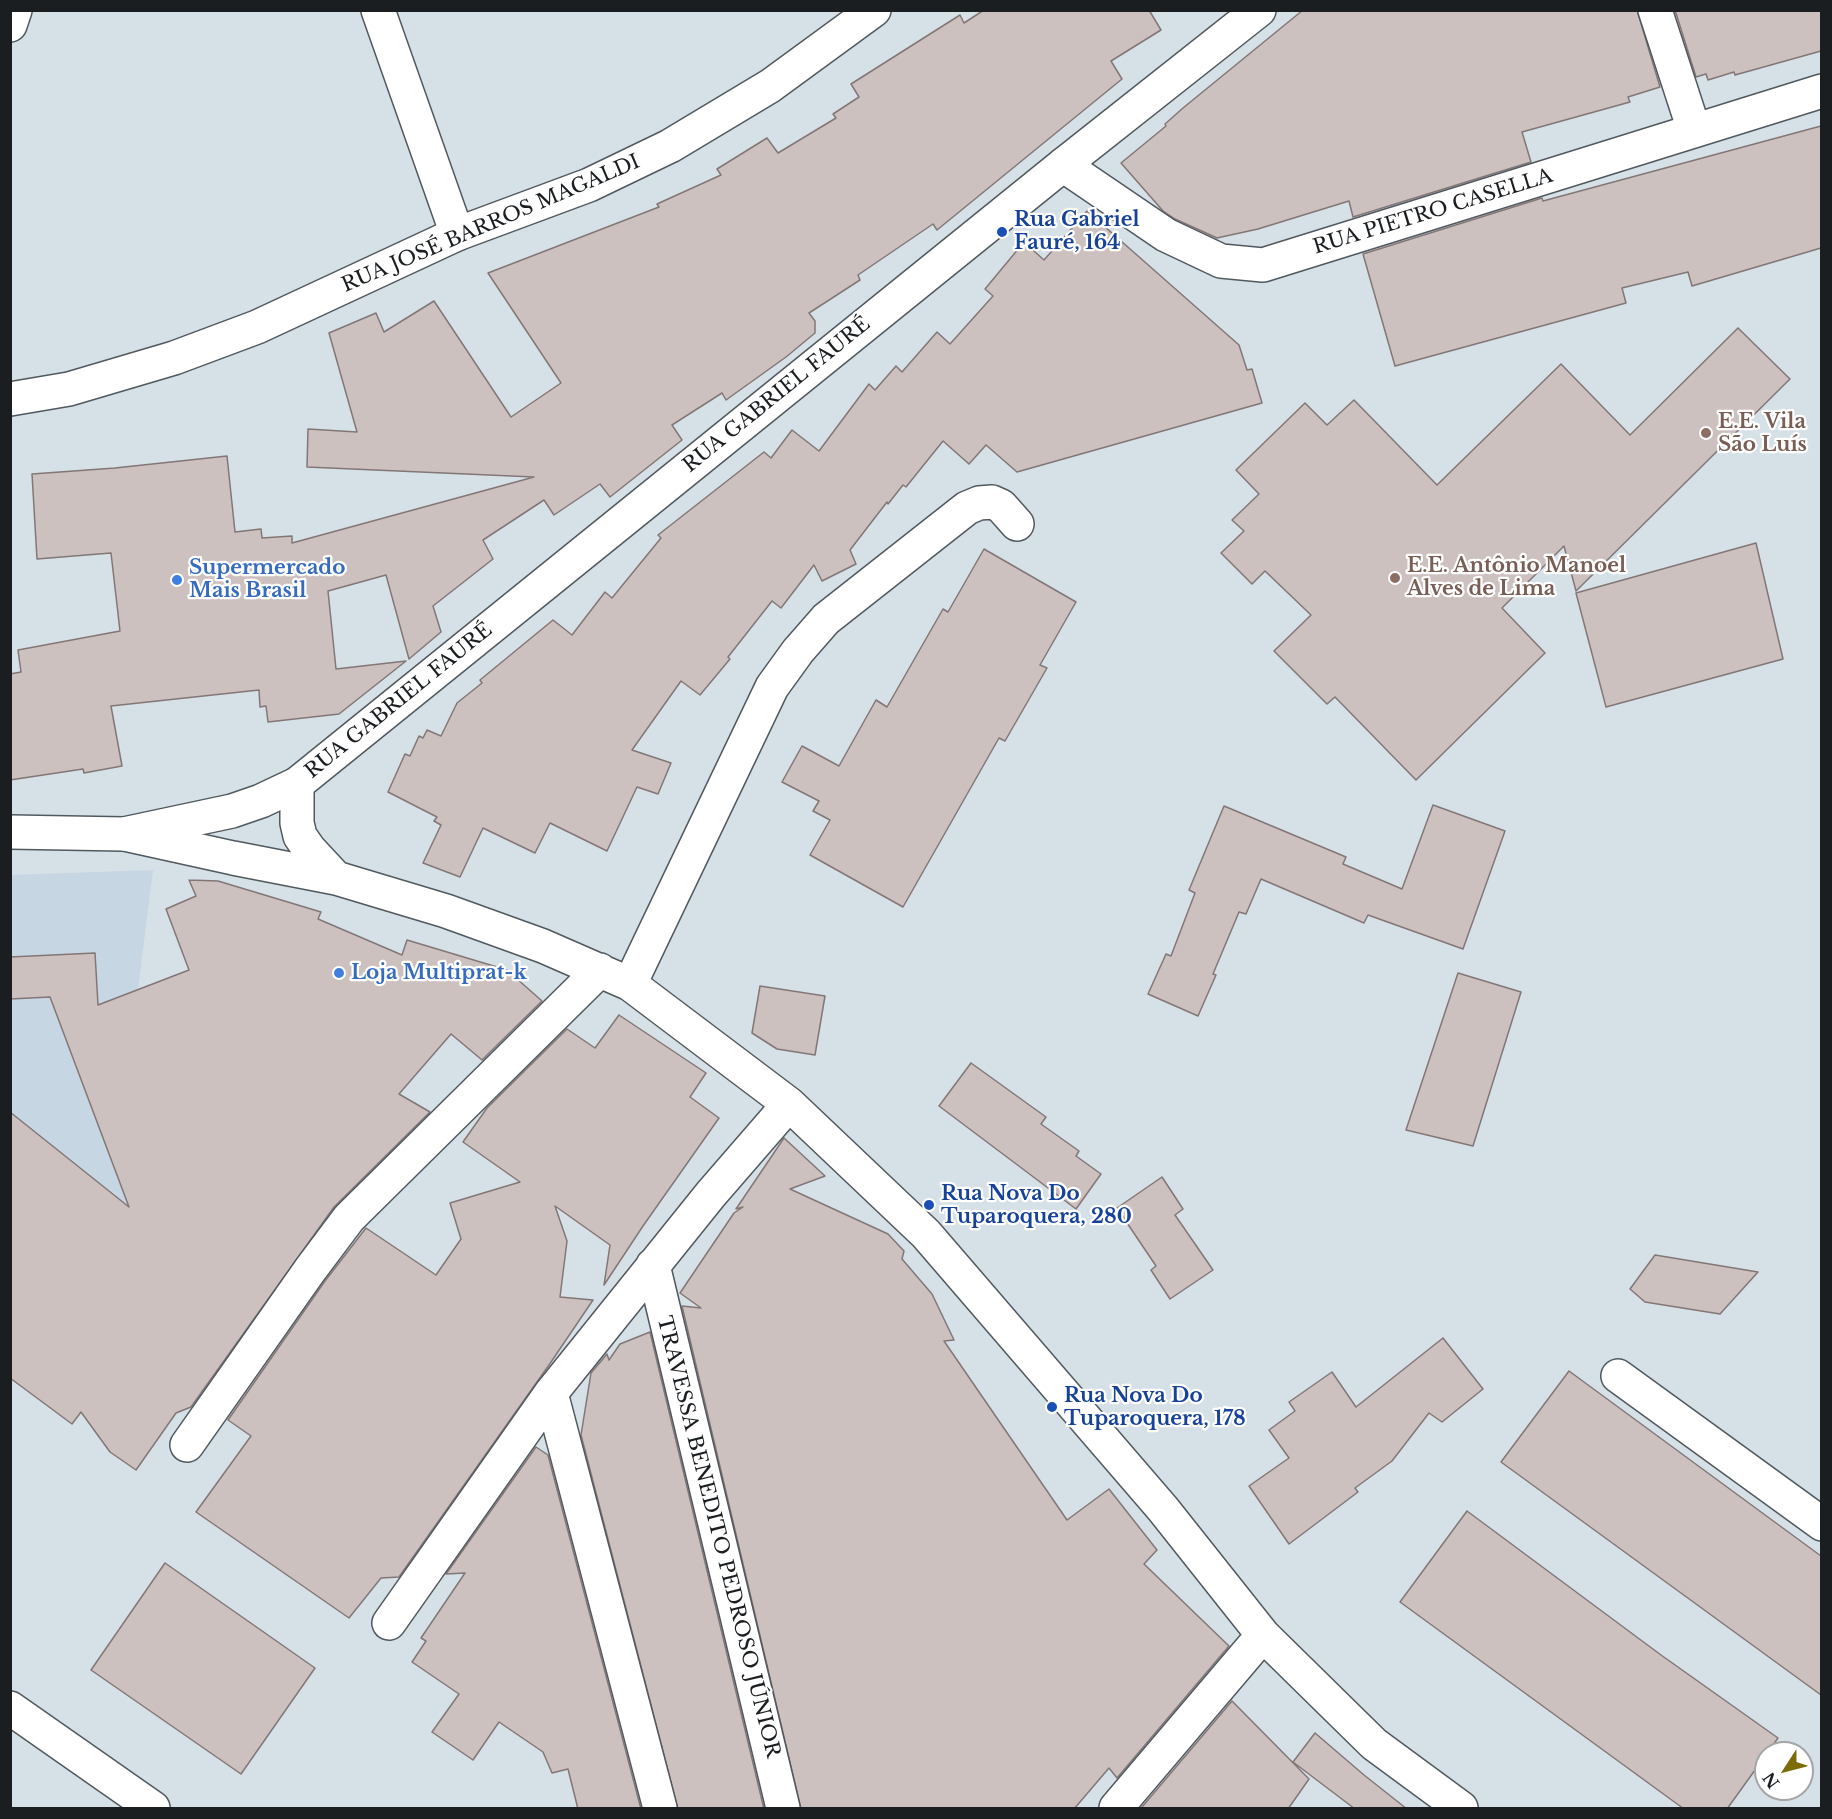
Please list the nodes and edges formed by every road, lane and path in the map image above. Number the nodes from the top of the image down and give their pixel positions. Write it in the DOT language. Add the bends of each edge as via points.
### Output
graph roads {
  1 [pos="15,10"];
  2 [pos="378,10"];
  3 [pos="874,10"];
  4 [pos="1259,10"];
  5 [pos="1655,10"];
  6 [pos="10,25"];
  7 [pos="1821,91"];
  8 [pos="1694,130"];
  9 [pos="1063,165"];
  10 [pos="456,234"];
  11 [pos="10,399"];
  12 [pos="1017,524"];
  13 [pos="297,784"];
  14 [pos="10,832"];
  15 [pos="124,834"];
  16 [pos="336,878"];
  17 [pos="600,970"];
  18 [pos="630,984"];
  19 [pos="789,1104"];
  20 [pos="653,1265"];
  21 [pos="1618,1376"];
  22 [pos="551,1393"];
  23 [pos="187,1446"];
  24 [pos="1821,1524"];
  25 [pos="389,1623"];
  26 [pos="1263,1635"];
  27 [pos="10,1708"];
  28 [pos="153,1809"];
  29 [pos="660,1809"];
  30 [pos="783,1809"];
  31 [pos="1116,1809"];
  32 [pos="1461,1809"];
  1 -- 6 [label="street"];
  2 -- 10 [label="street"];
  3 -- 10 [label="street, RUA JOSÉ BARROS MAGALDI" via="770,86 670,146 589,185"];
  4 -- 9 [label="street, RUA GABRIEL FAURÉ"];
  5 -- 8 [label="street"];
  7 -- 8 [label="street, RUA PIETRO CASELLA"];
  8 -- 9 [label="street, RUA PIETRO CASELLA" via="1263,265 1221,261 1166,235"];
  9 -- 13 [label="street, RUA GABRIEL FAURÉ"];
  10 -- 11 [label="street, RUA JOSÉ BARROS MAGALDI" via="257,327 174,358 69,389"];
  12 -- 18 [label="street" via="992,502 979,502 967,508 826,619 798,651 772,687"];
  13 -- 15 [label="street, RUA GABRIEL FAURÉ" via="232,811"];
  13 -- 16 [label="street" via="300,836"];
  14 -- 15 [label="street"];
  15 -- 16 [label="street"];
  16 -- 17 [label="street" via="446,910"];
  17 -- 18 [label="street"];
  17 -- 23 [label="street" via="349,1218"];
  18 -- 19 [label="street"];
  19 -- 20 [label="street"];
  19 -- 26 [label="street" via="926,1234 1163,1509"];
  20 -- 22 [label="street"];
  20 -- 30 [label="street, TRAVESSA BENEDITO PEDROSO JÚNIOR"];
  21 -- 24 [label="street"];
  22 -- 25 [label="street"];
  22 -- 29 [label="street"];
  26 -- 31 [label="street"];
  26 -- 32 [label="street" via="1374,1744"];
  27 -- 28 [label="street"];
}
